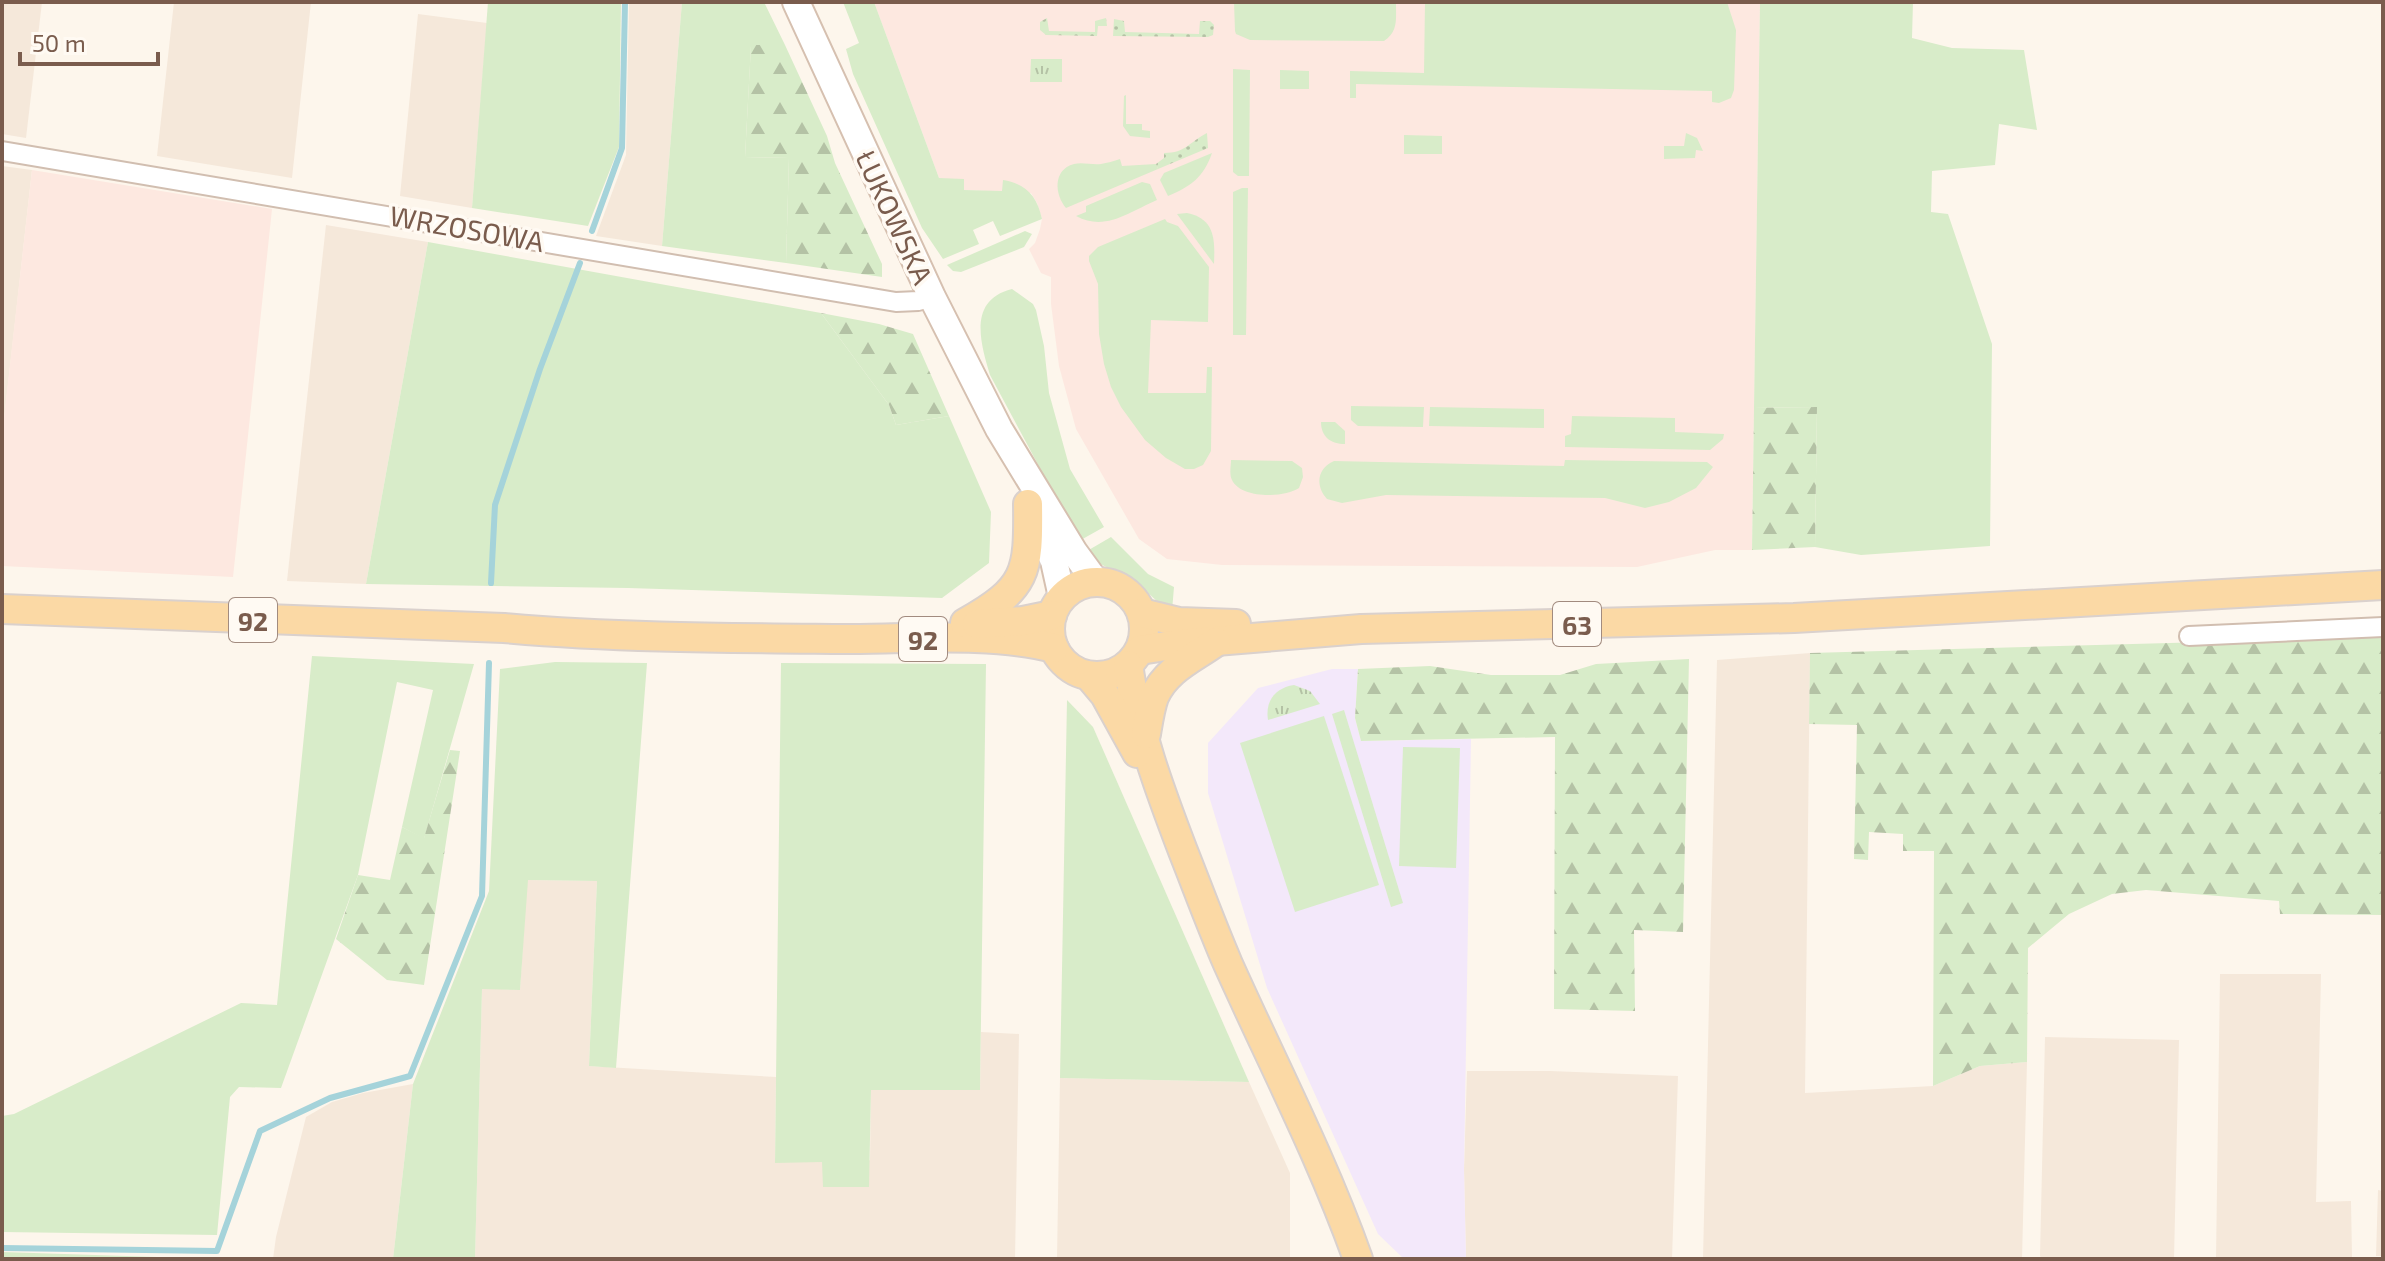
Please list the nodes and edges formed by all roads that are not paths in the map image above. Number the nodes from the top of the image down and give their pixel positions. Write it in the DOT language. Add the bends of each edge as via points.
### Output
graph roads {
  1 [pos="796,2"];
  2 [pos="2,151"];
  3 [pos="932,297"];
  4 [pos="999,429"];
  5 [pos="1028,504"];
  6 [pos="1096,582"];
  7 [pos="2383,585"];
  8 [pos="1057,606"];
  9 [pos="2,609"];
  10 [pos="1142,613"];
  11 [pos="961,625"];
  12 [pos="2383,627"];
  13 [pos="504,628"];
  14 [pos="1361,629"];
  15 [pos="2189,636"];
  16 [pos="1216,641"];
  17 [pos="1054,648"];
  18 [pos="1134,658"];
  19 [pos="1089,676"];
  20 [pos="1145,739"];
  21 [pos="1163,801"];
  22 [pos="1358,1259"];
  1 -- 3 [label="main road, ŁUKOWSKA"];
  2 -- 3 [label="street, WRZOSOWA" via="896,302"];
  3 -- 4 [label="main road, ŁUKOWSKA"];
  4 -- 5 [label="main road, ŁUKOWSKA"];
  4 -- 6 [label="main road, ŁUKOWSKA"];
  5 -- 8 [label="main road, ŁUKOWSKA" via="1054,561"];
  5 -- 11 [label="main road" via="1027,550 1018,581 998,603"];
  6 -- 8 [label="main road" via="1078,586"];
  6 -- 10 [label="main road" via="1127,592"];
  7 -- 14 [label="main road, 63" via="1794,618"];
  8 -- 11 [label="main road, 92" via="1023,621"];
  8 -- 17 [label="main road" via="1049,632"];
  9 -- 13 [label="main road, 92"];
  10 -- 14 [label="main road, 63" via="1179,622"];
  10 -- 18 [label="main road" via="1145,632"];
  11 -- 13 [label="main road, 92" via="629,621"];
  12 -- 15 [label="street"];
  13 -- 17 [label="main road, 92" via="792,639 989,639"];
  14 -- 16 [label="main road, 63"];
  16 -- 18 [label="main road, 63" via="1179,644"];
  16 -- 20 [label="main road" via="1163,681"];
  17 -- 19 [label="main road" via="1065,664"];
  18 -- 19 [label="main road, 63" via="1109,675"];
  18 -- 20 [label="main road"];
  19 -- 21 [label="main road" via="1105,695"];
  20 -- 21 [label="main road"];
  21 -- 22 [label="main road" via="1218,941"];
}
